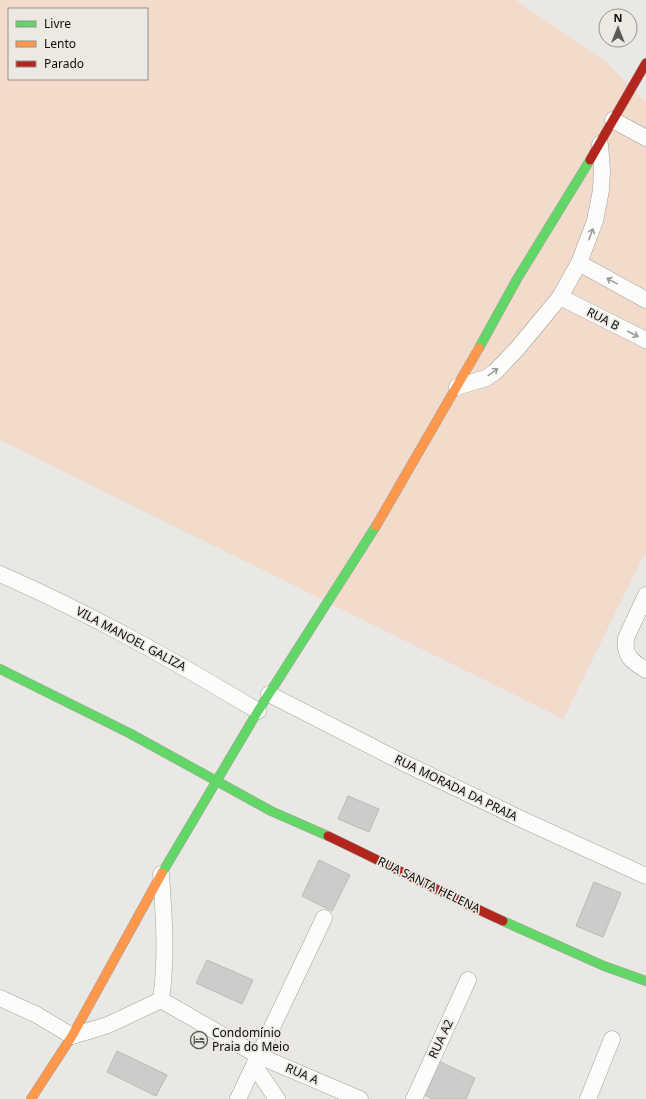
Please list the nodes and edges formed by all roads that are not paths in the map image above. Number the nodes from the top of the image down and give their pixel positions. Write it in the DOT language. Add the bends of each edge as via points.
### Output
graph roads {
  1 [pos="646,63"];
  2 [pos="613,120"];
  3 [pos="646,138"];
  4 [pos="600,144"];
  5 [pos="579,263"];
  6 [pos="560,297"];
  7 [pos="646,300"];
  8 [pos="646,340"];
  9 [pos="457,387"];
  10 [pos="0,574"];
  11 [pos="646,595"];
  12 [pos="0,669"];
  13 [pos="646,670"];
  14 [pos="268,694"];
  15 [pos="258,711"];
  16 [pos="216,782"];
  17 [pos="161,874"];
  18 [pos="646,876"];
  19 [pos="324,918"];
  20 [pos="468,980"];
  21 [pos="646,981"];
  22 [pos="0,998"];
  23 [pos="161,1000"];
  24 [pos="72,1036"];
  25 [pos="612,1039"];
  26 [pos="257,1061"];
  27 [pos="31,1099"];
  28 [pos="238,1099"];
  29 [pos="277,1099"];
  30 [pos="360,1099"];
  31 [pos="414,1099"];
  32 [pos="588,1099"];
  1 -- 2 [label="main road"];
  2 -- 3 [label="street"];
  2 -- 4 [label="main road"];
  5 -- 4 [label="street, one-way" via="599,204 602,170"];
  4 -- 9 [label="main road" via="521,273"];
  5 -- 6 [label="street"];
  7 -- 5 [label="street, one-way"];
  6 -- 8 [label="street, RUA B, one-way"];
  9 -- 6 [label="street, one-way" via="486,378 495,372"];
  9 -- 14 [label="main road" via="385,512"];
  10 -- 15 [label="street, VILA MANOEL GALIZA" via="169,658"];
  11 -- 13 [label="street" via="626,638 628,656"];
  12 -- 16 [label="main road, RUA SANTA HELENA" via="131,734"];
  14 -- 15 [label="main road"];
  14 -- 18 [label="street, RUA MORADA DA PRAIA" via="404,764"];
  15 -- 16 [label="main road"];
  16 -- 17 [label="main road"];
  16 -- 21 [label="main road, RUA SANTA HELENA" via="271,811 484,912 604,966"];
  17 -- 23 [label="street" via="166,956"];
  17 -- 24 [label="main road"];
  19 -- 26 [label="street"];
  20 -- 31 [label="street, RUA A2"];
  22 -- 24 [label="street" via="37,1015"];
  23 -- 24 [label="street" via="114,1023"];
  23 -- 26 [label="street, RUA A"];
  24 -- 27 [label="main road"];
  25 -- 32 [label="street"];
  26 -- 28 [label="street"];
  26 -- 29 [label="street"];
  26 -- 30 [label="street, RUA A"];
}
